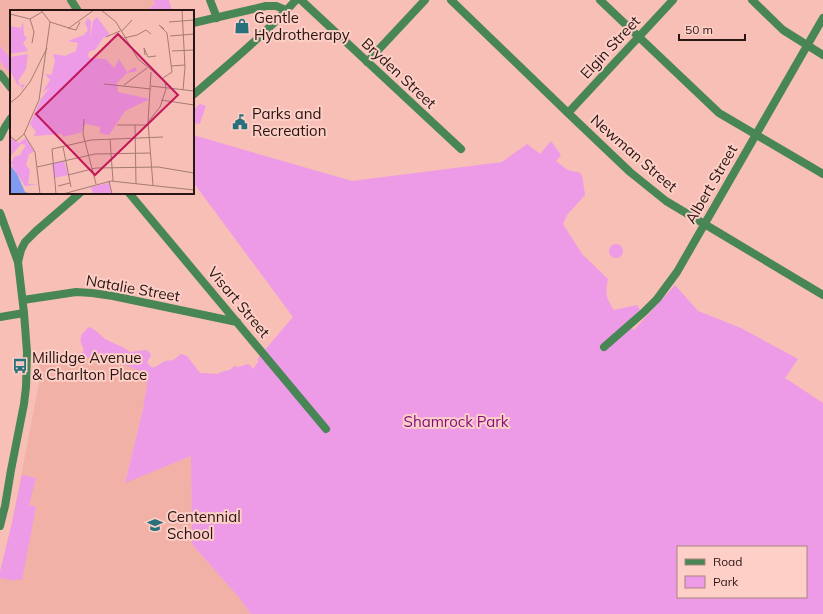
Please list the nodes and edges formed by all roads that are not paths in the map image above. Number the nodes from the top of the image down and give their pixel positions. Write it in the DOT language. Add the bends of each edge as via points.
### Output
graph roads {
  1 [pos="71,0"];
  2 [pos="210,0"];
  3 [pos="296,0"];
  4 [pos="301,0"];
  5 [pos="425,0"];
  6 [pos="451,0"];
  7 [pos="600,0"];
  8 [pos="673,0"];
  9 [pos="752,0"];
  10 [pos="77,10"];
  11 [pos="286,10"];
  12 [pos="217,18"];
  13 [pos="823,18"];
  14 [pos="194,23"];
  15 [pos="639,37"];
  16 [pos="807,46"];
  17 [pos="823,55"];
  18 [pos="367,62"];
  19 [pos="0,74"];
  20 [pos="10,87"];
  21 [pos="194,94"];
  22 [pos="568,113"];
  23 [pos="10,120"];
  24 [pos="756,135"];
  25 [pos="0,136"];
  26 [pos="461,150"];
  27 [pos="823,174"];
  28 [pos="79,194"];
  29 [pos="130,194"];
  30 [pos="0,212"];
  31 [pos="705,223"];
  32 [pos="18,262"];
  33 [pos="823,295"];
  34 [pos="23,300"];
  35 [pos="24,313"];
  36 [pos="0,317"];
  37 [pos="237,322"];
  38 [pos="604,347"];
  39 [pos="326,429"];
  40 [pos="0,526"];
  1 -- 10 [label="street"];
  2 -- 12 [label="street"];
  3 -- 11 [label="street"];
  4 -- 18 [label="street, Bryden Street"];
  5 -- 18 [label="street"];
  6 -- 22 [label="street, Newman Street"];
  7 -- 15 [label="street"];
  8 -- 15 [label="street, Elgin Street"];
  9 -- 16 [label="street" via="783,30"];
  11 -- 12 [label="street" via="266,6"];
  11 -- 21 [label="street"];
  12 -- 14 [label="street"];
  13 -- 16 [label="street, Albert Street"];
  15 -- 22 [label="street, Elgin Street"];
  15 -- 24 [label="street" via="717,111"];
  16 -- 17 [label="street"];
  16 -- 24 [label="street, Albert Street"];
  18 -- 26 [label="street, Bryden Street"];
  19 -- 20 [label="street"];
  22 -- 31 [label="street, Newman Street" via="630,172 666,201"];
  23 -- 25 [label="street"];
  24 -- 27 [label="street"];
  24 -- 31 [label="street, Albert Street"];
  28 -- 32 [label="street" via="30,236 21,250"];
  29 -- 37 [label="street, Visart Street"];
  30 -- 32 [label="street"];
  31 -- 33 [label="street, Newman Street"];
  31 -- 38 [label="street, Albert Street" via="667,286 644,312"];
  32 -- 34 [label="street"];
  34 -- 35 [label="street"];
  34 -- 37 [label="street, Natalie Street" via="83,292"];
  35 -- 36 [label="street"];
  35 -- 40 [label="street" via="26,387"];
  37 -- 39 [label="street, Visart Street"];
}
